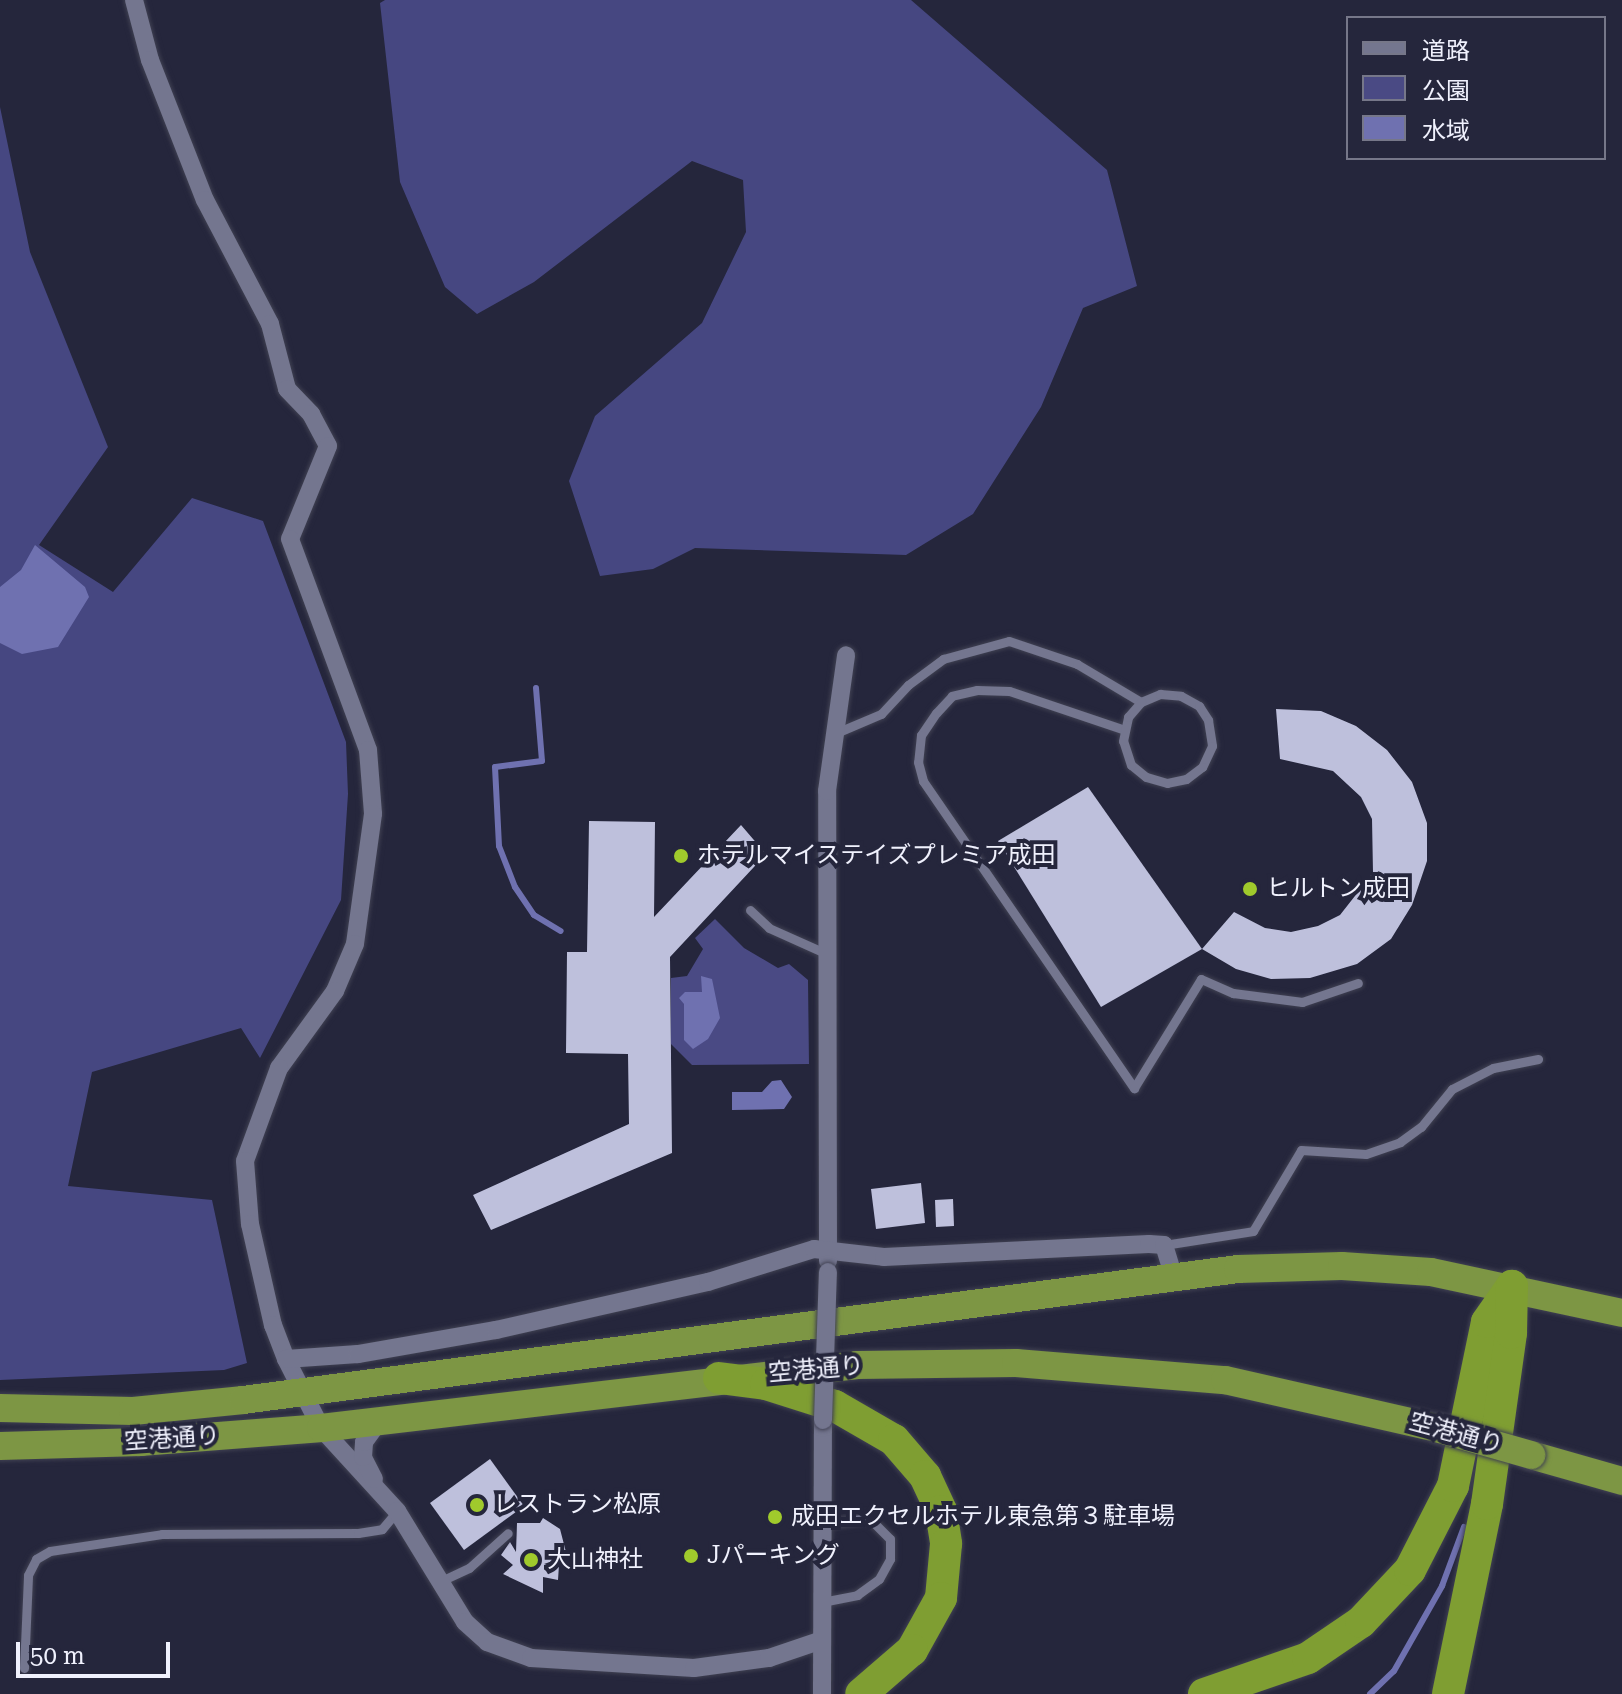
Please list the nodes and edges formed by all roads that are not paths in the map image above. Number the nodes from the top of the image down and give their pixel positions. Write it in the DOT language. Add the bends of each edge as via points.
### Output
graph roads {
  1 [pos="134,0"];
  2 [pos="846,655"];
  3 [pos="1141,702"];
  4 [pos="1125,730"];
  5 [pos="833,735"];
  6 [pos="750,910"];
  7 [pos="827,954"];
  8 [pos="1358,983"];
  9 [pos="1538,1059"];
  10 [pos="1164,1245"];
  11 [pos="828,1251"];
  12 [pos="1173,1275"];
  13 [pos="1512,1286"];
  14 [pos="1622,1313"];
  15 [pos="286,1359"];
  16 [pos="719,1378"];
  17 [pos="304,1392"];
  18 [pos="0,1408"];
  19 [pos="380,1420"];
  20 [pos="321,1428"];
  21 [pos="0,1446"];
  22 [pos="1622,1481"];
  23 [pos="380,1492"];
  24 [pos="397,1511"];
  25 [pos="823,1524"];
  26 [pos="508,1533"];
  27 [pos="441,1581"];
  28 [pos="822,1602"];
  29 [pos="822,1640"];
  30 [pos="24,1668"];
  31 [pos="822,1694"];
  32 [pos="861,1694"];
  33 [pos="1204,1694"];
  34 [pos="1448,1694"];
  1 -- 15 [label="street" via="150,60 205,200 270,324 287,389 311,414 328,446 290,539 368,750 373,814 355,944 335,991 279,1068 245,1161 250,1224"];
  2 -- 5 [label="street"];
  3 -- 4 [label="lane"];
  3 -- 4 [label="lane" via="1160,694 1181,696 1199,706 1208,720 1212,746 1202,767 1186,779 1167,783 1146,777 1131,765"];
  3 -- 5 [label="lane" via="1077,664 1009,641 943,659 881,714"];
  4 -- 8 [label="lane" via="1009,691 977,690 952,696 921,735 918,762 923,781 1134,1088 1201,979 1233,993 1302,1002"];
  5 -- 7 [label="street"];
  6 -- 7 [label="lane" via="769,928"];
  7 -- 11 [label="street"];
  9 -- 10 [label="lane" via="1493,1068 1452,1089 1421,1127 1400,1142 1366,1154 1301,1150 1253,1231"];
  10 -- 11 [label="street" via="884,1257"];
  10 -- 12 [label="street"];
  11 -- 15 [label="street" via="814,1249 708,1282 496,1330 358,1354"];
  11 -- 25 [label="street, bridge"];
  12 -- 13 [label="highway, 空港通り" via="1342,1266 1431,1272"];
  12 -- 17 [label="highway, 空港通り"];
  13 -- 14 [label="highway, 空港通り"];
  13 -- 33 [label="highway" via="1487,1322 1453,1486 1410,1570 1361,1622 1308,1658"];
  13 -- 34 [label="highway" via="1511,1333 1487,1504"];
  15 -- 17 [label="street"];
  16 -- 19 [label="highway, 空港通り"];
  16 -- 22 [label="highway, 空港通り, bridge" via="857,1365 1016,1363 1225,1380 1440,1429"];
  16 -- 32 [label="highway" via="766,1384 835,1406 894,1440 925,1476 941,1511 946,1544 941,1598 912,1650"];
  17 -- 18 [label="highway, 空港通り" via="133,1411"];
  17 -- 20 [label="street"];
  19 -- 20 [label="highway, 空港通り"];
  19 -- 23 [label="street" via="364,1442 363,1457"];
  20 -- 21 [label="highway, 空港通り"];
  20 -- 23 [label="street"];
  23 -- 24 [label="street"];
  24 -- 27 [label="street"];
  24 -- 30 [label="lane" via="382,1529 358,1533 162,1534 50,1551 36,1559 28,1575"];
  25 -- 28 [label="street"];
  25 -- 28 [label="lane" via="869,1518 890,1539 890,1559 879,1579 857,1595"];
  26 -- 27 [label="lane" via="469,1568"];
  27 -- 29 [label="street" via="465,1622 487,1642 531,1658 727,1667"];
  28 -- 29 [label="street"];
  29 -- 31 [label="street"];
}
